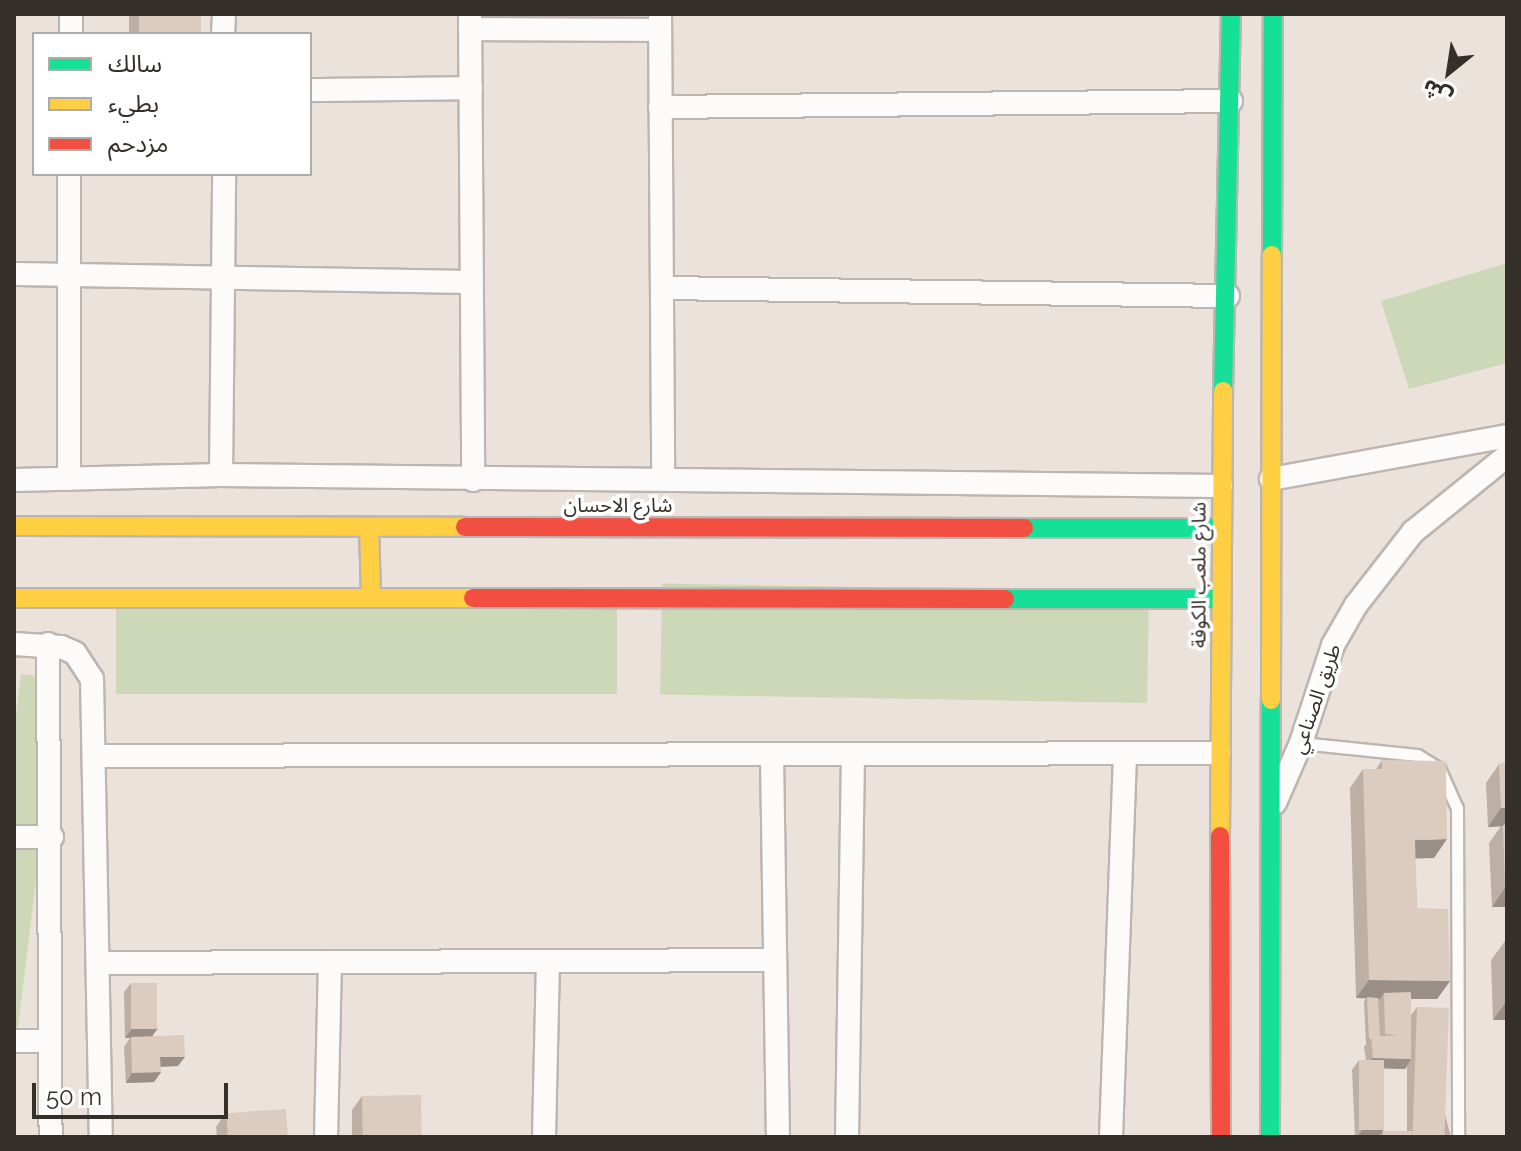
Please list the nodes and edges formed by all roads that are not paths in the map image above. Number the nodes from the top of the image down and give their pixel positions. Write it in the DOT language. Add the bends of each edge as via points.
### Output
graph roads {
  1 [pos="1231,14"];
  2 [pos="1273,14"];
  3 [pos="470,22"];
  4 [pos="660,22"];
  5 [pos="471,88"];
  6 [pos="312,90"];
  7 [pos="1231,101"];
  8 [pos="660,107"];
  9 [pos="69,176"];
  10 [pos="224,176"];
  11 [pos="14,274"];
  12 [pos="68,274"];
  13 [pos="225,277"];
  14 [pos="472,282"];
  15 [pos="662,288"];
  16 [pos="1228,296"];
  17 [pos="1507,436"];
  18 [pos="1507,456"];
  19 [pos="221,475"];
  20 [pos="663,477"];
  21 [pos="69,479"];
  22 [pos="1271,479"];
  23 [pos="14,480"];
  24 [pos="473,480"];
  25 [pos="1221,486"];
  26 [pos="14,526"];
  27 [pos="369,527"];
  28 [pos="1221,528"];
  29 [pos="371,595"];
  30 [pos="14,598"];
  31 [pos="1220,599"];
  32 [pos="14,644"];
  33 [pos="48,644"];
  34 [pos="1301,743"];
  35 [pos="1219,753"];
  36 [pos="1125,755"];
  37 [pos="97,756"];
  38 [pos="853,756"];
  39 [pos="772,757"];
  40 [pos="1269,814"];
  41 [pos="14,837"];
  42 [pos="52,837"];
  43 [pos="775,960"];
  44 [pos="548,961"];
  45 [pos="330,962"];
  46 [pos="98,963"];
  47 [pos="14,1041"];
  48 [pos="50,1041"];
  49 [pos="51,1137"];
  50 [pos="101,1137"];
  51 [pos="326,1137"];
  52 [pos="544,1137"];
  53 [pos="778,1137"];
  54 [pos="847,1137"];
  55 [pos="1111,1137"];
  56 [pos="1221,1137"];
  57 [pos="1270,1137"];
  58 [pos="1458,1137"];
  1 -- 7 [label="street, شارع ملعب الكوفة"];
  2 -- 22 [label="street"];
  3 -- 4 [label="street"];
  3 -- 5 [label="street"];
  4 -- 8 [label="street"];
  5 -- 6 [label="street"];
  5 -- 14 [label="street"];
  7 -- 8 [label="street"];
  7 -- 16 [label="street, شارع ملعب الكوفة"];
  8 -- 15 [label="street"];
  9 -- 12 [label="street"];
  10 -- 13 [label="street"];
  11 -- 12 [label="street"];
  12 -- 13 [label="street"];
  12 -- 21 [label="street"];
  13 -- 14 [label="street"];
  13 -- 19 [label="street"];
  14 -- 24 [label="street"];
  15 -- 16 [label="street"];
  15 -- 20 [label="street"];
  16 -- 25 [label="street, شارع ملعب الكوفة"];
  17 -- 22 [label="street"];
  18 -- 34 [label="street, طريق الصناعي" via="1447,499 1383,567 1333,645"];
  19 -- 21 [label="street"];
  19 -- 24 [label="street"];
  20 -- 24 [label="street"];
  20 -- 25 [label="street"];
  21 -- 23 [label="street"];
  22 -- 40 [label="street"];
  25 -- 28 [label="street, شارع ملعب الكوفة"];
  26 -- 27 [label="street, شارع الاحسان"];
  27 -- 28 [label="street, شارع الاحسان"];
  27 -- 29 [label="street"];
  28 -- 31 [label="street, شارع ملعب الكوفة"];
  29 -- 30 [label="street"];
  29 -- 31 [label="street"];
  31 -- 35 [label="street, شارع ملعب الكوفة"];
  32 -- 33 [label="street"];
  33 -- 37 [label="street" via="75,653 86,665 92,679"];
  33 -- 42 [label="street"];
  34 -- 40 [label="street, طريق الصناعي"];
  34 -- 58 [label="lane" via="1417,755 1439,768 1457,808"];
  35 -- 36 [label="street"];
  35 -- 56 [label="street, شارع ملعب الكوفة"];
  36 -- 38 [label="street"];
  36 -- 55 [label="street"];
  37 -- 39 [label="street"];
  37 -- 46 [label="street"];
  38 -- 39 [label="street"];
  38 -- 54 [label="street"];
  39 -- 43 [label="street"];
  40 -- 57 [label="street"];
  41 -- 42 [label="street"];
  42 -- 48 [label="street"];
  43 -- 44 [label="street"];
  43 -- 53 [label="street"];
  44 -- 45 [label="street"];
  44 -- 52 [label="street"];
  45 -- 46 [label="street"];
  45 -- 51 [label="street"];
  46 -- 50 [label="street"];
  47 -- 48 [label="street"];
  48 -- 49 [label="street"];
}
